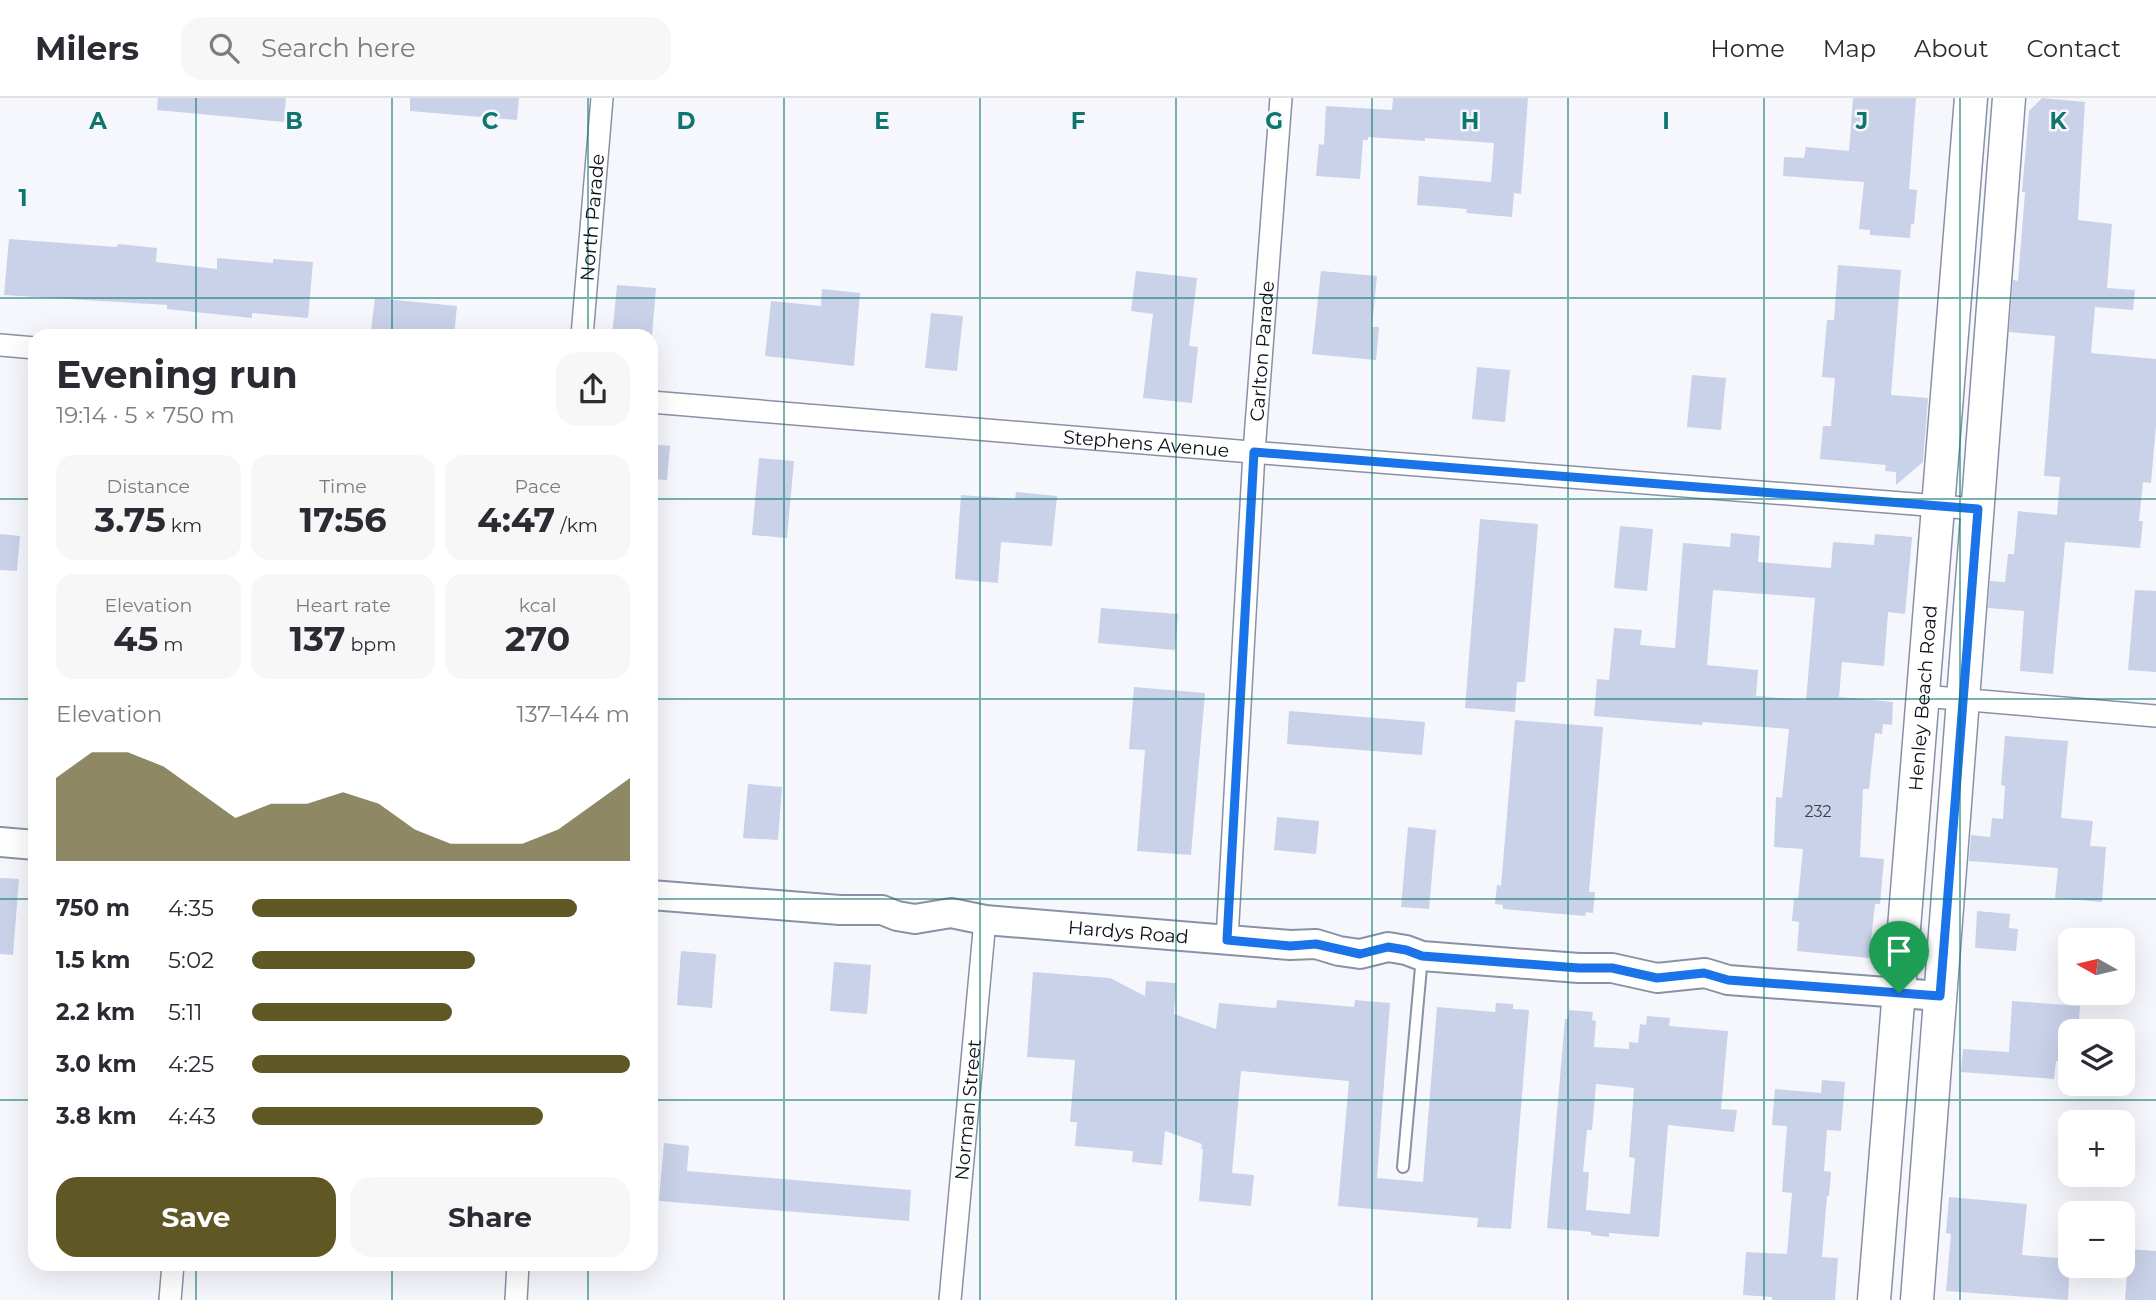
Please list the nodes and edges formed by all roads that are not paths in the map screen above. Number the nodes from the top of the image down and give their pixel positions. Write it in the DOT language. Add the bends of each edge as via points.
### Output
graph roads {
  1 [pos="601,98"];
  2 [pos="1281,98"];
  3 [pos="1971,98"];
  4 [pos="2009,98"];
  5 [pos="583,329"];
  6 [pos="0,345"];
  7 [pos="28,347"];
  8 [pos="658,403"];
  9 [pos="1254,452"];
  10 [pos="1938,506"];
  11 [pos="1978,509"];
  12 [pos="1923,696"];
  13 [pos="1963,699"];
  14 [pos="2156,716"];
  15 [pos="0,842"];
  16 [pos="28,844"];
  17 [pos="658,896"];
  18 [pos="985,920"];
  19 [pos="1227,940"];
  20 [pos="1422,956"];
  21 [pos="1899,993"];
  22 [pos="1940,996"];
  23 [pos="1403,1167"];
  24 [pos="172,1271"];
  25 [pos="518,1271"];
  26 [pos="170,1300"];
  27 [pos="516,1300"];
  28 [pos="950,1300"];
  29 [pos="1874,1300"];
  30 [pos="1917,1300"];
  1 -- 5 [label="street, North Parade"];
  2 -- 9 [label="street, Carlton Parade"];
  3 -- 10 [label="main road, Henley Beach Road"];
  4 -- 11 [label="main road, Henley Beach Road"];
  6 -- 7 [label="street"];
  8 -- 9 [label="street, Stephens Avenue"];
  9 -- 10 [label="street, Stephens Avenue"];
  9 -- 19 [label="street, Carlton Parade"];
  10 -- 11 [label="street, Stephens Avenue"];
  10 -- 12 [label="main road, Henley Beach Road"];
  11 -- 13 [label="main road, Henley Beach Road"];
  12 -- 13 [label="street"];
  12 -- 21 [label="main road, Henley Beach Road"];
  13 -- 14 [label="street"];
  13 -- 22 [label="main road, Henley Beach Road"];
  15 -- 16 [label="street"];
  17 -- 18 [label="street, Hardys Road" via="840,910 882,909 915,919 951,913"];
  18 -- 19 [label="street, Hardys Road"];
  18 -- 28 [label="street, Norman Street"];
  19 -- 20 [label="street, Hardys Road" via="1316,944 1360,954 1388,947"];
  20 -- 21 [label="street, Hardys Road" via="1612,968 1657,978 1704,973 1728,980"];
  20 -- 23 [label="lane"];
  21 -- 22 [label="street, Hardys Road"];
  21 -- 29 [label="main road, Henley Beach Road"];
  22 -- 30 [label="main road, Henley Beach Road"];
  24 -- 26 [label="street"];
  25 -- 27 [label="street"];
}
